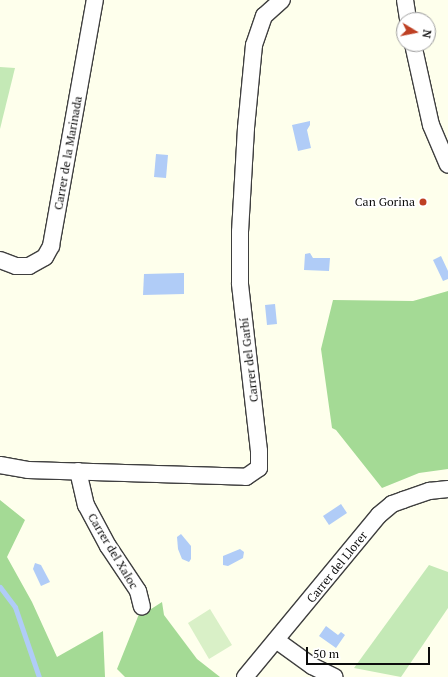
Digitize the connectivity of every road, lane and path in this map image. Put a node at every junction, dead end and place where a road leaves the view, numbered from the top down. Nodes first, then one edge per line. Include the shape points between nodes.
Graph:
1 (95, 0) edge
2 (282, 0) edge
3 (405, 0) edge
4 (407, 12) edge
5 (415, 52) edge
6 (448, 165) edge
7 (0, 260) edge
8 (0, 465) edge
9 (78, 471) junction
10 (448, 489) edge
11 (142, 607) dead end
12 (276, 640) junction
13 (245, 677) edge
14 (335, 677) edge

1 - 7 street, Carrer de la Marinada via 51,246 45,256 29,266 16,266
2 - 9 street, Carrer del Garbí via 264,16 254,45 240,232 240,283 260,450 259,468 246,477
3 - 4 street
5 - 6 street via 431,125
8 - 9 street, Carrer del Garbí via 28,470
9 - 11 street, Carrer del Xaloc via 86,505 108,546 138,591
10 - 12 street, Carrer del Llorer via 392,504 379,515
12 - 13 street, Carrer del Llorer
12 - 14 street via 312,666

